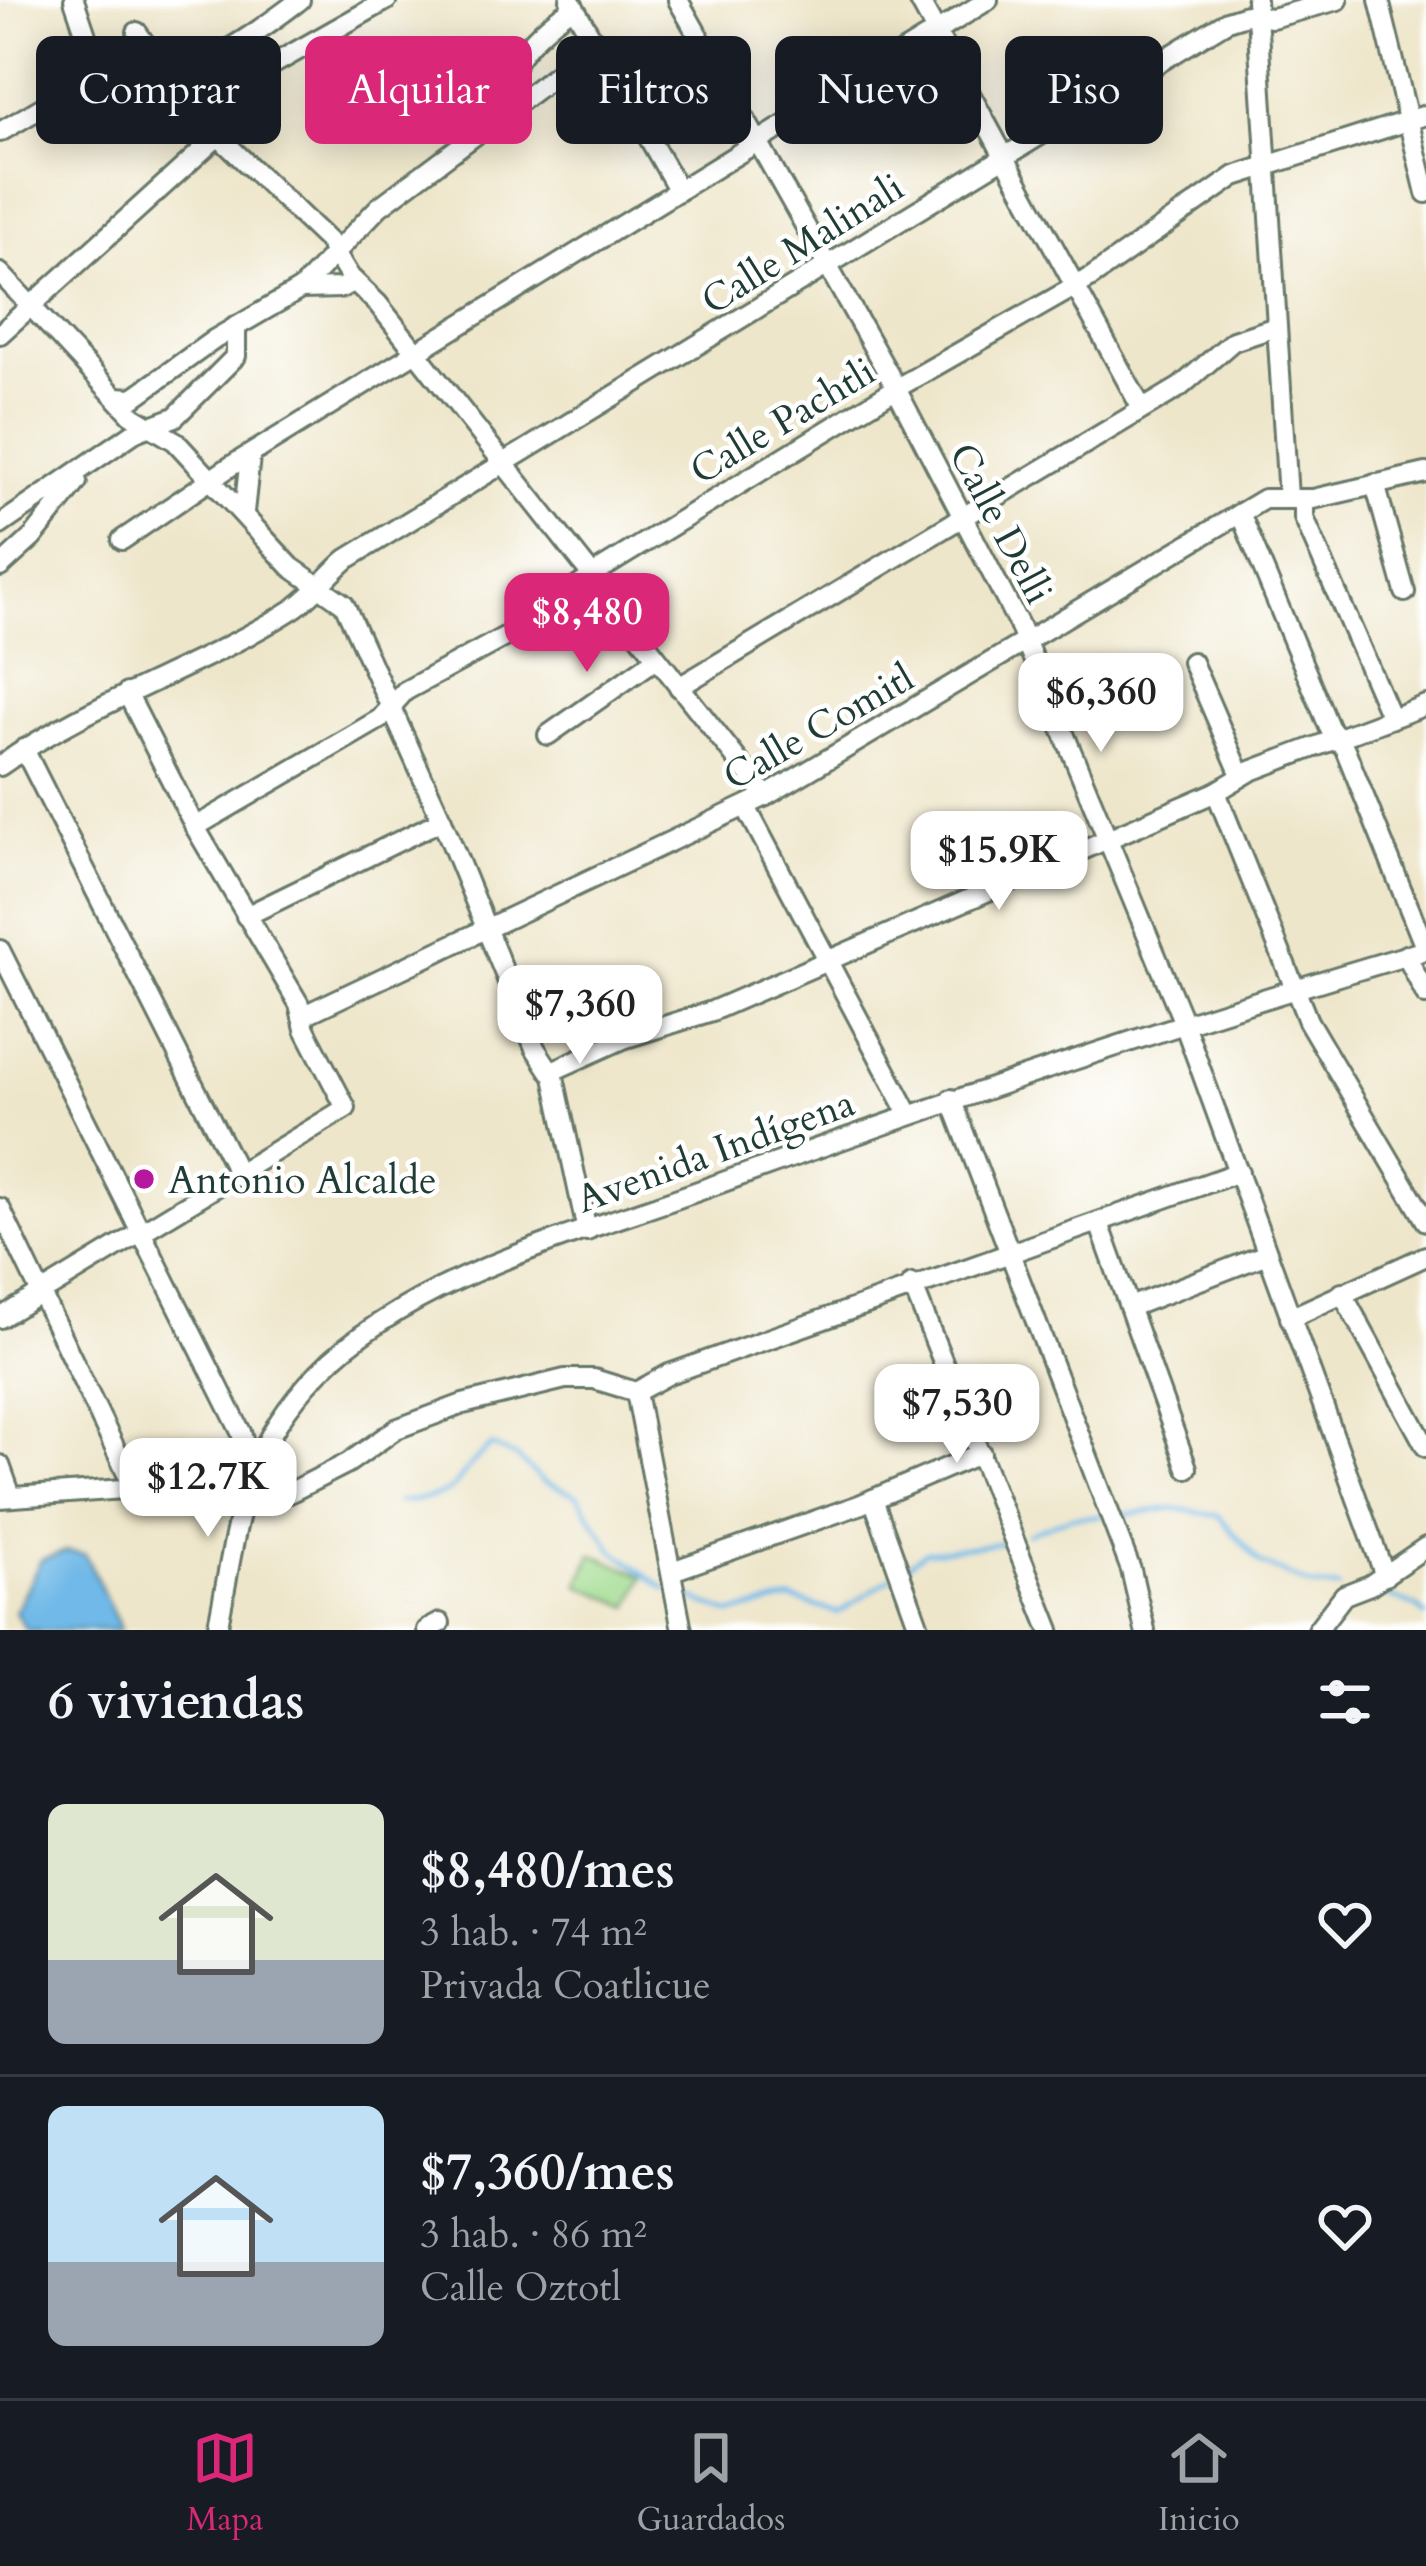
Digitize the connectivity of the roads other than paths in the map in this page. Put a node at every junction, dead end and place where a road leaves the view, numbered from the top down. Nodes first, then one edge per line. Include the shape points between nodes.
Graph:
1 (74, 0) edge
2 (299, 0) edge
3 (387, 0) edge
4 (679, 0) edge
5 (919, 0) edge
6 (988, 0) edge
7 (1338, 0) edge
8 (1379, 0) edge
9 (571, 4) edge
10 (1256, 9) edge
11 (938, 31) junction
12 (137, 32) dead end
13 (86, 36) edge
14 (589, 36) edge
15 (532, 47) edge
16 (281, 59) edge
17 (36, 111) edge
18 (1417, 117) edge
19 (0, 132) edge
20 (757, 143) junction
21 (209, 144) edge
22 (226, 144) edge
23 (461, 144) edge
24 (652, 144) edge
25 (1005, 157) junction
26 (1266, 162) junction
27 (680, 191) junction
28 (1426, 193) edge
29 (336, 253) junction
30 (828, 266) junction
31 (0, 272) edge
32 (354, 281) junction
33 (1074, 286) junction
34 (301, 289) junction
35 (32, 306) junction
36 (236, 326) junction
37 (1276, 327) junction
38 (0, 334) edge
39 (417, 355) junction
40 (896, 388) junction
41 (116, 397) junction
42 (1141, 406) junction
43 (150, 428) junction
44 (250, 457) junction
45 (503, 466) junction
46 (79, 471) junction
47 (1426, 473) edge
48 (213, 480) junction
49 (1375, 484) junction
50 (1296, 498) junction
51 (244, 512) junction
52 (1240, 513) junction
53 (962, 516) junction
54 (0, 525) edge
55 (122, 540) dead end
56 (0, 567) edge
57 (591, 578) junction
58 (319, 587) junction
59 (1405, 592) dead end
60 (1028, 644) junction
61 (656, 659) junction
62 (1192, 662) dead end
63 (679, 687) junction
64 (127, 693) junction
65 (391, 706) junction
66 (1426, 706) edge
67 (1391, 718) junction
68 (548, 735) dead end
69 (1337, 739) junction
70 (24, 749) junction
71 (0, 766) edge
72 (1241, 775) junction
73 (1216, 792) junction
74 (766, 796) junction
75 (746, 807) junction
76 (442, 820) junction
77 (195, 826) junction
78 (1106, 837) junction
79 (246, 916) junction
80 (486, 932) junction
81 (0, 950) edge
82 (1419, 952) edge
83 (826, 958) junction
84 (1293, 987) junction
85 (1426, 995) edge
86 (302, 1016) junction
87 (1183, 1021) junction
88 (552, 1071) junction
89 (951, 1099) junction
90 (909, 1114) junction
91 (1239, 1172) junction
92 (240, 1177) junction
93 (0, 1208) edge
94 (1426, 1221) edge
95 (1100, 1223) junction
96 (587, 1231) junction
97 (140, 1232) junction
98 (1006, 1250) junction
99 (1267, 1254) junction
100 (1426, 1256) edge
101 (911, 1285) junction
102 (1342, 1293) junction
103 (42, 1295) junction
104 (1130, 1307) junction
105 (0, 1318) edge
106 (1290, 1318) junction
107 (636, 1392) junction
108 (1426, 1447) edge
109 (980, 1453) junction
110 (0, 1465) edge
111 (250, 1468) junction
112 (1187, 1468) dead end
113 (134, 1488) junction
114 (244, 1488) junction
115 (5, 1497) edge
116 (873, 1499) junction
117 (1426, 1547) edge
118 (672, 1570) junction
119 (1384, 1576) junction
120 (217, 1630) edge
121 (682, 1630) edge
122 (920, 1630) edge
123 (1051, 1630) edge
124 (1144, 1630) edge
125 (1317, 1630) edge

1 - 13 street
2 - 12 street via 228,49 177,71 162,68
3 - 16 street
4 - 20 street, Calle Delli
5 - 11 street
6 - 11 street
7 - 10 street, Calle Malinali
8 - 18 street
9 - 14 street
9 - 15 street
10 - 25 street, Calle Malinali
10 - 26 street
11 - 20 street
11 - 25 street
17 - 19 street
18 - 26 street, Calle Pachtli
18 - 28 street
20 - 27 street
20 - 30 street, Calle Delli
21 - 35 street
22 - 29 street
23 - 29 street via 379,207
24 - 27 street
25 - 30 street, Calle Malinali
25 - 33 street
26 - 33 street, Calle Pachtli
26 - 37 street
27 - 39 street
29 - 32 street
29 - 34 street
30 - 40 street, Calle Delli
30 - 45 street, Calle Malinali
31 - 35 street
32 - 34 street
32 - 39 street
33 - 40 street, Calle Pachtli
33 - 42 street
34 - 36 street
35 - 38 street
35 - 41 street
36 - 41 street via 141,393
36 - 43 street via 236,356 213,384
37 - 42 street via 1233,341 1195,377
37 - 50 street
39 - 44 street
39 - 45 street
40 - 53 street, Calle Delli
40 - 57 street, Calle Pachtli
41 - 43 street
42 - 53 street
43 - 46 street
43 - 48 street
44 - 48 street
44 - 51 street
45 - 57 street
45 - 58 street, Calle Malinali via 347,559
46 - 54 street
46 - 56 street via 33,537
47 - 49 street, Calle Comitl
48 - 51 street
48 - 55 street
49 - 50 street, Calle Comitl
49 - 59 street
50 - 52 street, Calle Comitl via 1270,497
50 - 67 street
51 - 58 street
52 - 60 street, Calle Comitl
52 - 69 street
53 - 60 street, Calle Delli
53 - 63 street
57 - 61 street
57 - 65 street, Calle Pachtli
58 - 64 street, Calle Malinali via 292,609
58 - 65 street via 344,604
60 - 74 street, Calle Comitl
60 - 78 street, Calle Delli
61 - 63 street
61 - 68 street
62 - 72 street
63 - 74 street
64 - 70 street, Calle Malinali
64 - 77 street
65 - 76 street
65 - 77 street, Calle Pachtli
66 - 67 street
67 - 69 street
69 - 72 street
69 - 82 street
70 - 71 street, Calle Malinali
70 - 92 street
72 - 73 street
73 - 78 street
73 - 84 street
74 - 75 street, Calle Comitl
75 - 80 street, Calle Comitl
75 - 83 street
76 - 79 street
76 - 80 street
77 - 79 street
78 - 83 street
78 - 87 street, Calle Delli
79 - 86 street
80 - 86 street, Calle Comitl
80 - 88 street
81 - 97 street
82 - 84 street, Avenida Indígena
82 - 85 street
83 - 88 street
83 - 90 street
84 - 87 street, Avenida Indígena
84 - 94 street
86 - 92 street via 346,1108
87 - 89 street, Avenida Indígena
87 - 91 street, Calle Delli
88 - 96 street
89 - 90 street, Avenida Indígena
89 - 98 street
90 - 96 street, Avenida Indígena
91 - 95 street
91 - 99 street, Calle Delli
92 - 97 street
93 - 103 street
95 - 98 street
95 - 104 street
96 - 111 street, Avenida Indígena via 474,1276 365,1334 301,1392
97 - 103 street
97 - 111 street via 241,1432
98 - 101 street
98 - 124 street via 1131,1570
99 - 104 street
99 - 106 street, Calle Delli
100 - 102 street
101 - 107 street
101 - 109 street
102 - 106 street
102 - 108 street
103 - 105 street
103 - 113 street
104 - 112 street
106 - 119 street, Calle Delli
107 - 114 street via 566,1379 463,1404 396,1429 289,1493
107 - 118 street
109 - 116 street
109 - 123 street
110 - 115 street
111 - 114 street, Avenida Indígena
113 - 114 street
113 - 115 street
114 - 120 street, Avenida Indígena
116 - 118 street
116 - 122 street
117 - 119 street
118 - 121 street
119 - 125 street via 1344,1595

